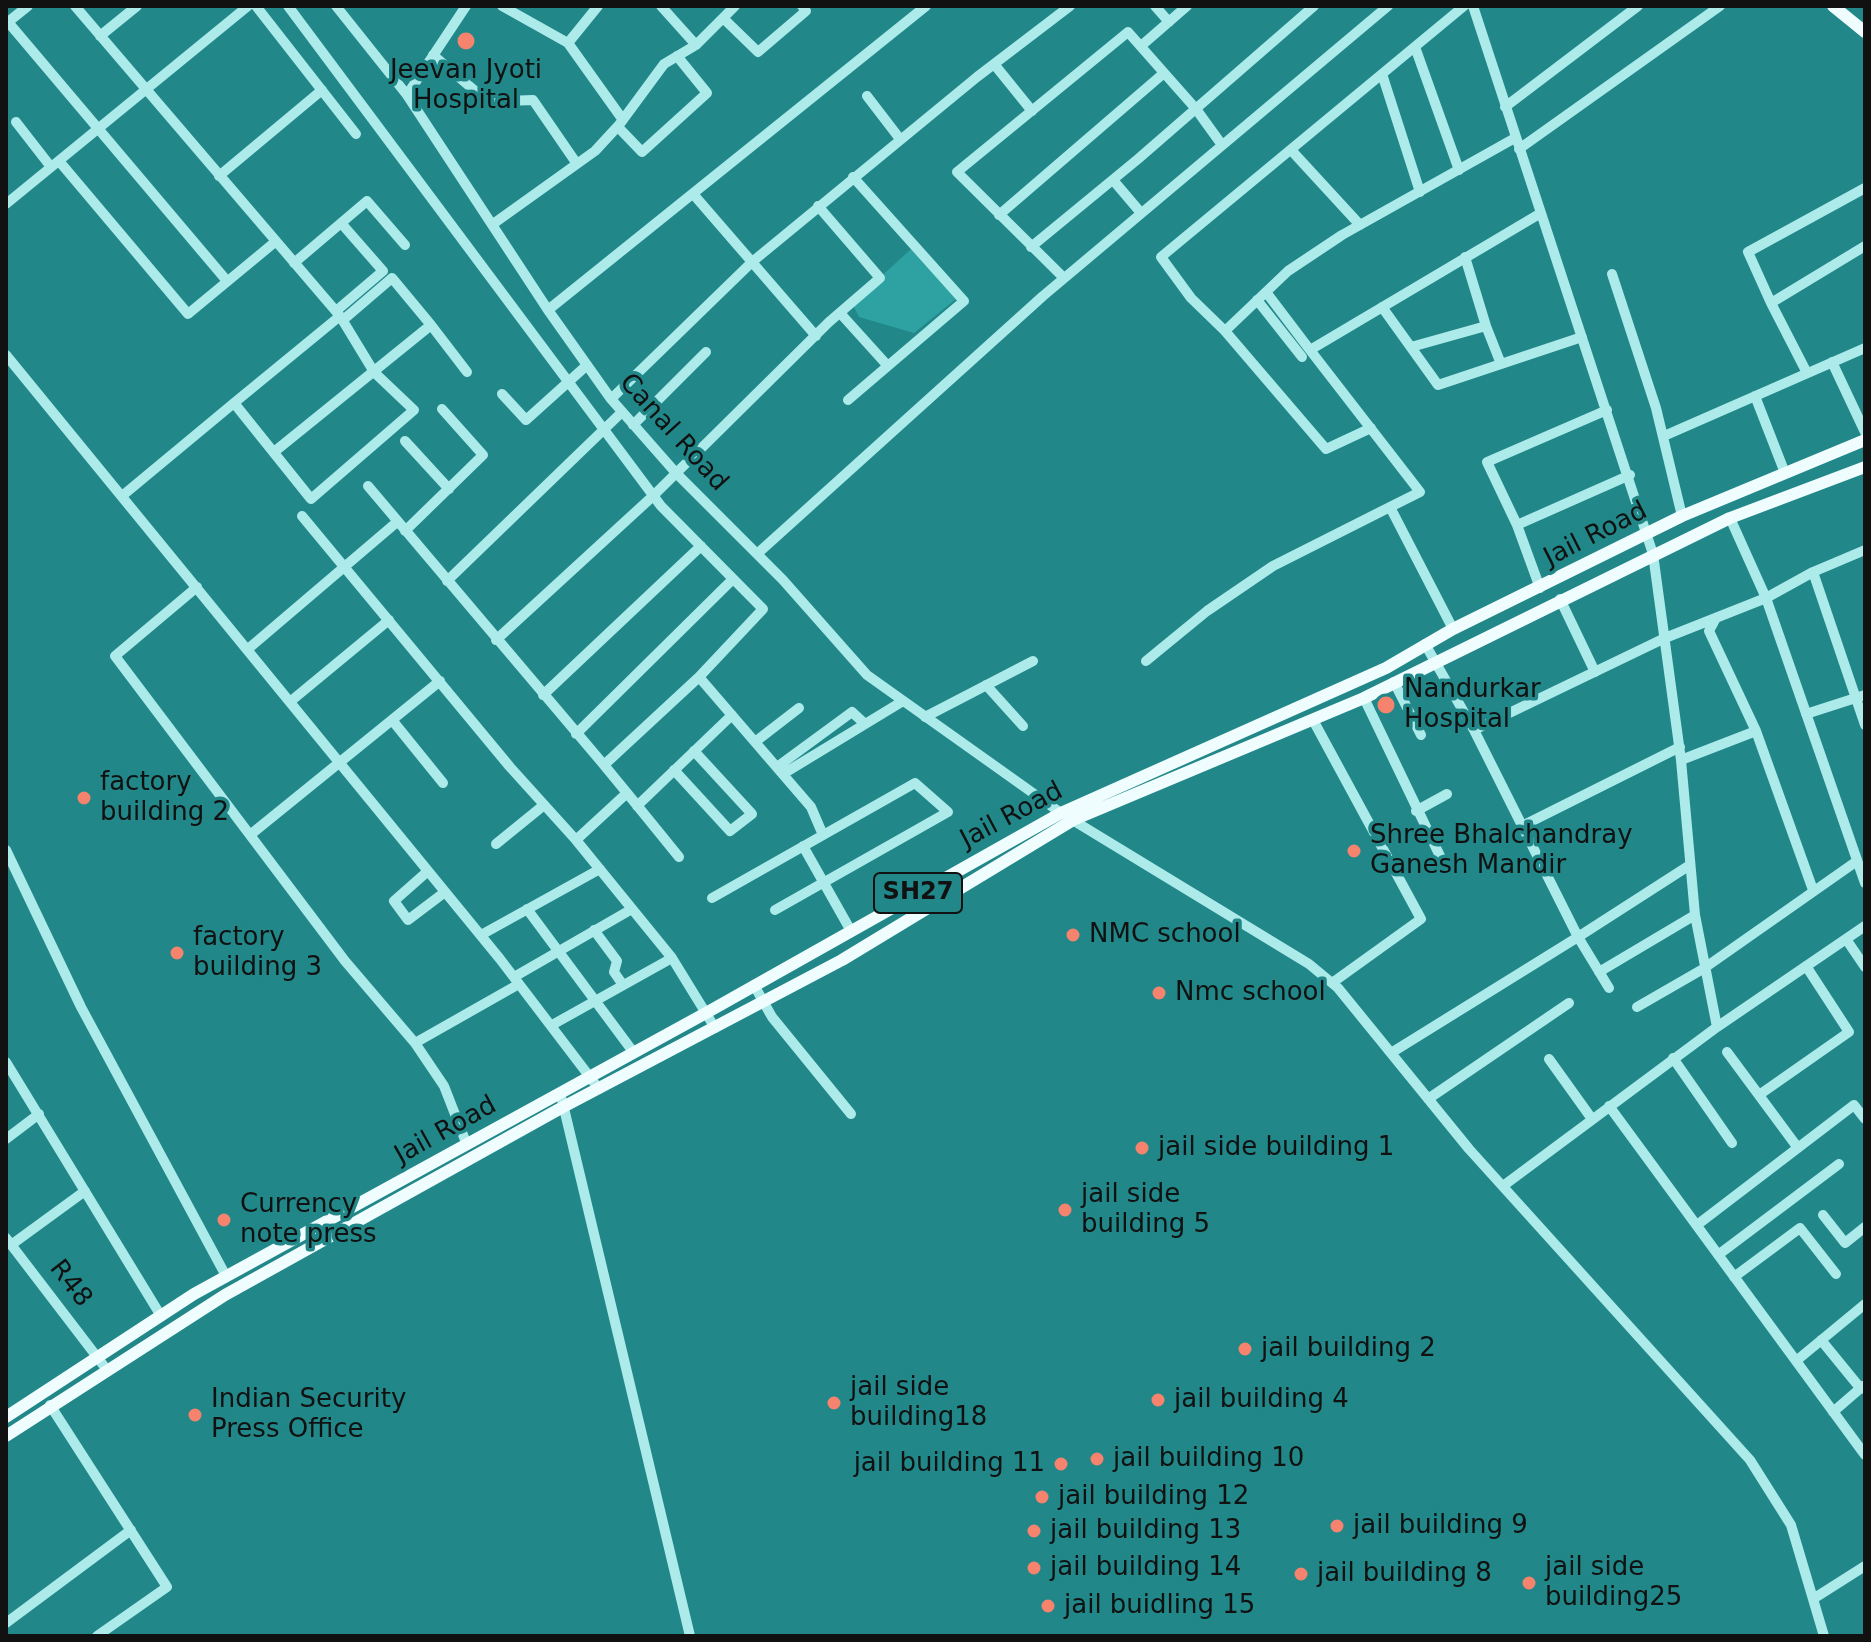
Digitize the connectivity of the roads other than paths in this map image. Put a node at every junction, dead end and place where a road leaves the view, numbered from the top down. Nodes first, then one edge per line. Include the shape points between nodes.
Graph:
1 (75, 6) edge
2 (137, 6) edge
3 (248, 6) edge
4 (256, 6) edge
5 (288, 6) edge
6 (336, 6) edge
7 (466, 6) edge
8 (502, 6) edge
9 (598, 6) edge
10 (661, 6) edge
11 (735, 6) edge
12 (802, 6) edge
13 (926, 6) edge
14 (1070, 6) edge
15 (1155, 6) edge
16 (1187, 6) edge
17 (1314, 6) edge
18 (1388, 6) edge
19 (1464, 6) edge
20 (1473, 6) edge
21 (1638, 6) edge
22 (1720, 6) edge
23 (1833, 6) edge
24 (26, 7) edge
25 (723, 18) junction
26 (1169, 22) junction
27 (1865, 32) edge
28 (100, 36) junction
29 (568, 43) junction
30 (696, 45) junction
31 (1141, 46) junction
32 (1415, 47) junction
33 (433, 55) junction
34 (677, 56) junction
35 (994, 64) junction
36 (1164, 73) junction
37 (1382, 74) junction
38 (322, 90) junction
39 (144, 91) junction
40 (407, 95) junction
41 (867, 96) dead end
42 (1505, 107) junction
43 (1196, 109) junction
44 (1032, 111) junction
45 (16, 122) dead end
46 (620, 123) junction
47 (98, 129) junction
48 (356, 134) dead end
49 (900, 139) junction
50 (1517, 143) junction
51 (1222, 145) junction
52 (1291, 150) junction
53 (55, 164) junction
54 (577, 164) junction
55 (1459, 170) junction
56 (219, 176) junction
57 (853, 177) junction
58 (1113, 180) junction
59 (1865, 188) edge
60 (1420, 192) junction
61 (694, 195) junction
62 (6, 204) edge
63 (818, 206) junction
64 (1141, 213) junction
65 (1541, 213) junction
66 (999, 215) junction
67 (341, 223) junction
68 (493, 224) junction
69 (1360, 225) junction
70 (275, 242) junction
71 (405, 245) dead end
72 (1865, 246) edge
73 (1031, 247) junction
74 (1465, 257) junction
75 (752, 262) junction
76 (294, 263) junction
77 (1612, 274) dead end
78 (1064, 278) junction
79 (227, 281) junction
80 (1266, 292) junction
81 (1257, 300) junction
82 (1771, 303) junction
83 (1382, 307) junction
84 (548, 310) junction
85 (840, 313) junction
86 (339, 315) junction
87 (431, 325) junction
88 (1486, 326) junction
89 (1225, 331) junction
90 (816, 336) junction
91 (1582, 337) junction
92 (1411, 347) junction
93 (1865, 348) edge
94 (706, 352) dead end
95 (1306, 354) junction
96 (6, 355) edge
97 (1832, 362) junction
98 (1501, 364) junction
99 (887, 365) junction
100 (586, 366) junction
101 (374, 372) junction
102 (467, 372) dead end
103 (1807, 373) junction
104 (568, 382) junction
105 (502, 394) dead end
106 (1755, 396) junction
107 (611, 399) junction
108 (848, 400) dead end
109 (234, 403) junction
110 (442, 409) dead end
111 (1607, 410) junction
112 (622, 412) junction
113 (633, 425) junction
114 (1371, 428) junction
115 (603, 430) junction
116 (1865, 432) edge
117 (1664, 436) junction
118 (1865, 440) edge
119 (405, 441) dead end
120 (274, 452) junction
121 (1865, 467) edge
122 (676, 473) junction
123 (1785, 473) junction
124 (1630, 475) junction
125 (368, 486) dead end
126 (449, 489) junction
127 (122, 496) junction
128 (653, 496) junction
129 (1390, 507) junction
130 (302, 516) dead end
131 (1682, 516) junction
132 (1730, 518) junction
133 (1517, 525) junction
134 (401, 526) junction
135 (1645, 534) junction
136 (701, 546) junction
137 (1865, 550) edge
138 (757, 554) junction
139 (1653, 554) junction
140 (344, 567) junction
141 (1813, 572) junction
142 (733, 579) junction
143 (447, 581) junction
144 (197, 587) junction
145 (1540, 588) junction
146 (1766, 598) junction
147 (1560, 599) junction
148 (1716, 618) junction
149 (389, 620) junction
150 (1453, 629) junction
151 (1665, 638) junction
152 (496, 640) junction
153 (1425, 644) junction
154 (248, 649) junction
155 (1033, 661) dead end
156 (1146, 661) dead end
157 (1434, 661) junction
158 (1595, 672) junction
159 (699, 677) junction
160 (440, 681) junction
161 (1394, 682) junction
162 (986, 685) junction
163 (543, 695) junction
164 (1860, 696) edge
165 (1364, 698) junction
166 (291, 701) junction
167 (903, 701) junction
168 (799, 708) dead end
169 (1806, 714) junction
170 (732, 715) junction
171 (925, 717) junction
172 (392, 720) junction
173 (1313, 720) junction
174 (865, 724) junction
175 (1865, 725) edge
176 (1023, 726) dead end
177 (1474, 730) junction
178 (1756, 731) junction
179 (576, 734) junction
180 (1421, 735) dead end
181 (755, 742) junction
182 (1680, 747) junction
183 (694, 751) junction
184 (1681, 760) junction
185 (340, 762) junction
186 (604, 765) junction
187 (674, 770) junction
188 (780, 771) junction
189 (443, 783) dead end
190 (627, 793) junction
191 (1447, 794) dead end
192 (544, 805) junction
193 (637, 806) junction
194 (1416, 811) junction
195 (1061, 813) junction
196 (1073, 820) junction
197 (1522, 826) junction
198 (250, 835) junction
199 (823, 835) junction
200 (576, 840) junction
201 (496, 844) dead end
202 (803, 846) junction
203 (6, 850) edge
204 (1440, 856) dead end
205 (679, 857) dead end
206 (1857, 861) junction
207 (1690, 865) junction
208 (600, 869) junction
209 (428, 871) junction
210 (823, 882) junction
211 (1865, 883) edge
212 (1813, 890) junction
213 (445, 892) junction
214 (712, 898) dead end
215 (527, 909) junction
216 (632, 909) junction
217 (775, 910) dead end
218 (1695, 915) junction
219 (1865, 926) edge
220 (594, 930) junction
221 (851, 931) junction
222 (481, 935) junction
223 (1578, 937) junction
224 (1846, 939) junction
225 (558, 951) junction
226 (672, 958) junction
227 (1806, 966) junction
228 (1865, 967) edge
229 (1703, 969) junction
230 (1599, 972) junction
231 (517, 980) junction
232 (1332, 983) junction
233 (623, 985) junction
234 (754, 985) junction
235 (1609, 988) dead end
236 (595, 1001) junction
237 (764, 1003) junction
238 (1569, 1003) dead end
239 (1637, 1007) dead end
240 (706, 1013) junction
241 (552, 1025) junction
242 (1717, 1027) junction
243 (715, 1028) junction
244 (415, 1043) junction
245 (1727, 1052) dead end
246 (634, 1053) junction
247 (1391, 1053) junction
248 (1673, 1058) junction
249 (1549, 1059) dead end
250 (6, 1062) edge
251 (593, 1076) junction
252 (599, 1089) junction
253 (1759, 1095) junction
254 (1428, 1099) junction
255 (562, 1101) junction
256 (1609, 1106) junction
257 (39, 1114) junction
258 (851, 1114) dead end
259 (1592, 1119) junction
260 (1865, 1119) edge
261 (6, 1139) edge
262 (1732, 1143) dead end
263 (467, 1145) junction
264 (1798, 1148) junction
265 (1839, 1164) dead end
266 (1503, 1186) junction
267 (386, 1189) junction
268 (85, 1191) junction
269 (392, 1205) junction
270 (1823, 1215) dead end
271 (1697, 1225) junction
272 (1865, 1227) edge
273 (9, 1242) edge
274 (1718, 1255) junction
275 (1836, 1274) dead end
276 (226, 1276) junction
277 (1734, 1277) junction
278 (1865, 1304) edge
279 (161, 1316) junction
280 (1821, 1340) junction
281 (100, 1357) junction
282 (1796, 1361) junction
283 (107, 1370) junction
284 (1863, 1387) edge
285 (50, 1405) junction
286 (1833, 1412) junction
287 (6, 1417) edge
288 (6, 1436) edge
289 (1865, 1455) edge
290 (131, 1530) junction
291 (1865, 1566) edge
292 (1813, 1599) junction
293 (6, 1623) edge
294 (97, 1636) edge
295 (690, 1636) edge
296 (1824, 1636) edge

1 - 28 street
2 - 28 street
3 - 39 street
4 - 38 street
5 - 104 street
6 - 40 street, Canal Road
7 - 33 street
8 - 29 street
9 - 29 street
10 - 30 street
11 - 25 street
12 - 25 street via 806,11 758,52
13 - 61 street
14 - 35 street
15 - 26 street
16 - 26 street
17 - 43 street
18 - 51 street
19 - 32 street
20 - 42 street
21 - 42 street
22 - 50 street
23 - 27 main road
24 - 47 street via 8,22
25 - 30 street
26 - 31 street
28 - 39 street
29 - 46 street
30 - 34 street
31 - 36 street
31 - 44 street via 1128,32
32 - 37 street
32 - 55 street
33 - 40 street
33 - 54 street via 481,96 533,100
34 - 46 street via 652,77
34 - 46 street via 707,93 642,152
35 - 44 street
35 - 49 street
36 - 43 street
36 - 66 street
37 - 52 street
37 - 60 street
38 - 48 street
38 - 56 street
39 - 47 street
39 - 56 street
40 - 68 street, Canal Road
41 - 49 street
42 - 50 street
43 - 51 street
43 - 58 street
44 - 66 street via 957,172
45 - 53 street
46 - 54 street
47 - 53 street
47 - 79 street
49 - 57 street
50 - 55 street
50 - 65 street
51 - 64 street
52 - 69 street
52 - 89 street via 1161,257 1191,298
53 - 62 street
53 - 79 street via 188,314
54 - 68 street
55 - 60 street
56 - 70 street
57 - 63 street
57 - 99 street via 964,301
58 - 64 street
58 - 73 street
59 - 82 street via 1748,252
60 - 69 street
61 - 75 street
61 - 84 street
63 - 75 street
63 - 85 street via 880,278
64 - 78 street
65 - 74 street
65 - 91 street
66 - 73 street
67 - 71 street via 367,201
67 - 76 street
67 - 86 street via 383,271
68 - 84 street, Canal Road
69 - 80 street via 1288,271
70 - 76 street
70 - 79 street
72 - 82 street
73 - 78 street
74 - 83 street
74 - 88 street
75 - 90 street
75 - 107 street
76 - 86 street
77 - 117 street
78 - 138 street
80 - 81 street
80 - 95 street
81 - 89 street
81 - 95 street
82 - 103 street
83 - 92 street
83 - 95 street
84 - 100 street, Canal Road
85 - 90 street
85 - 99 street
86 - 87 street via 392,278
86 - 101 street
86 - 109 street
87 - 101 street
87 - 102 street
88 - 92 street
88 - 98 street
89 - 114 street via 1326,449
90 - 122 street
91 - 98 street
91 - 111 street
92 - 98 street via 1438,385
93 - 97 street
94 - 113 street
95 - 114 street
96 - 127 street
97 - 103 street
97 - 116 street
99 - 108 street
100 - 104 street
100 - 107 street, Canal Road
101 - 120 street
101 - 120 street via 414,410 311,499
103 - 106 street
104 - 105 street via 526,420
104 - 115 street
106 - 117 street
106 - 123 street
107 - 112 street, Canal Road
109 - 120 street
109 - 127 street
110 - 126 street via 483,455
111 - 124 street
111 - 133 street via 1487,462
112 - 113 street, Canal Road
112 - 115 street
113 - 122 street, Canal Road
114 - 129 street via 1420,492
115 - 128 street
115 - 143 street
117 - 131 street
118 - 123 main road, Jail Road / SH27
119 - 126 street
121 - 132 main road
122 - 128 street
122 - 138 street, Canal Road
123 - 131 main road, Jail Road / SH27
124 - 133 street
124 - 135 street
125 - 134 street
126 - 134 street
127 - 144 street
128 - 136 street
128 - 152 street
129 - 150 street
129 - 156 street via 1273,566
130 - 140 street
131 - 135 main road, Jail Road / SH27
132 - 139 main road
132 - 146 street
133 - 145 street
134 - 140 street
134 - 143 street
135 - 139 street
135 - 145 main road, Jail Road / SH27
136 - 142 street
136 - 163 street
137 - 141 street
138 - 167 street, Canal Road via 867,675
139 - 147 main road
139 - 151 street
140 - 149 street
140 - 154 street
141 - 146 street
141 - 164 street
142 - 159 street via 763,609
142 - 179 street
143 - 152 street
144 - 154 street
144 - 198 street via 115,656
145 - 150 main road, Jail Road / SH27
146 - 148 street
146 - 169 street
147 - 157 main road
147 - 158 street
148 - 151 street
148 - 178 street via 1709,631
149 - 160 street
149 - 166 street
150 - 153 main road, Jail Road / SH27
151 - 158 street
151 - 182 street
152 - 163 street
153 - 157 street
153 - 195 main road, Jail Road / SH27 via 1307,705
154 - 166 street
155 - 162 street
157 - 161 main road
157 - 177 street
158 - 177 street
159 - 170 street
159 - 186 street
160 - 172 street
160 - 192 street
161 - 165 main road
161 - 180 street
162 - 171 street
162 - 176 street
163 - 179 street
164 - 169 street
164 - 175 street
165 - 173 main road
165 - 194 street
166 - 185 street
167 - 171 street, Canal Road
167 - 174 street
168 - 181 street
169 - 206 street
170 - 181 street
170 - 183 street
171 - 195 street, Canal Road
172 - 185 street
172 - 189 street
173 - 196 main road
173 - 232 street via 1421,919
174 - 188 street
174 - 188 street via 852,712
177 - 197 street
178 - 184 street
178 - 212 street
179 - 186 street
181 - 188 street
182 - 184 street
182 - 197 street
183 - 187 street
183 - 187 street via 752,814 730,831
184 - 207 street
185 - 198 street
185 - 209 street
186 - 190 street
187 - 193 street
188 - 199 street via 811,807
190 - 193 street
190 - 200 street
191 - 194 street
192 - 200 street
192 - 201 street
193 - 205 street
194 - 204 street
195 - 196 street, Canal Road
195 - 221 main road, Jail Road / SH27
196 - 232 street, Canal Road
196 - 237 main road
197 - 223 street
198 - 244 street
199 - 202 street
199 - 210 street via 915,783 948,812
200 - 208 street
202 - 210 street
202 - 214 street
203 - 276 street via 81,1007
206 - 211 street
206 - 212 street
207 - 218 street
207 - 223 street
208 - 215 street
208 - 216 street
209 - 213 street
209 - 213 street via 394,901 408,920
210 - 217 street
210 - 221 street
212 - 229 street
213 - 222 street
215 - 222 street
215 - 225 street
216 - 220 street
216 - 226 street
218 - 229 street
218 - 230 street
219 - 224 street
220 - 225 street
220 - 233 street via 617,961 614,972
221 - 234 main road, Jail Road / SH27
222 - 231 street
223 - 230 street
223 - 247 street
224 - 227 street
224 - 228 street
225 - 231 street
225 - 236 street
226 - 233 street
226 - 240 street
227 - 242 street
227 - 253 street via 1849,1032
229 - 239 street
229 - 242 street
230 - 235 street
231 - 241 street
231 - 244 street
232 - 247 street, Canal Road
233 - 236 street
234 - 237 street
234 - 240 main road, Jail Road / SH27
236 - 241 street
236 - 246 street
237 - 243 main road
237 - 258 street
238 - 254 street
240 - 243 street
240 - 246 main road, Jail Road / SH27
241 - 251 street
242 - 248 street
243 - 252 main road
244 - 263 street via 444,1086
245 - 253 street
246 - 251 main road, Jail Road / SH27
247 - 254 street, Canal Road
248 - 256 street
248 - 262 street
249 - 259 street
250 - 257 street
251 - 252 street
251 - 255 main road, Jail Road / SH27
252 - 255 main road
253 - 264 street
254 - 266 street, Canal Road
255 - 263 main road, Jail Road / SH27
255 - 269 main road
255 - 295 street
256 - 259 street
256 - 271 street
257 - 261 street
257 - 268 street
259 - 266 street
260 - 264 street via 1854,1105
263 - 267 main road, Jail Road / SH27
264 - 271 street
265 - 274 street
266 - 292 street, Canal Road via 1750,1460 1791,1525
267 - 269 main road
267 - 276 main road, Jail Road / SH27
268 - 273 street
268 - 279 street
269 - 283 main road via 225,1295
270 - 272 street via 1845,1243
271 - 274 street
273 - 281 street, R48
274 - 277 street
275 - 277 street via 1800,1228
276 - 279 main road, Jail Road / SH27
277 - 282 street
278 - 280 street
279 - 281 main road, Jail Road / SH27
280 - 282 street
280 - 284 street
281 - 283 street, R48
281 - 287 main road, Jail Road / SH27
282 - 286 street
283 - 285 main road
284 - 286 street
285 - 288 main road
285 - 290 street
286 - 289 street
290 - 293 street
290 - 294 street via 167,1587
291 - 292 street
292 - 296 street, Canal Road

